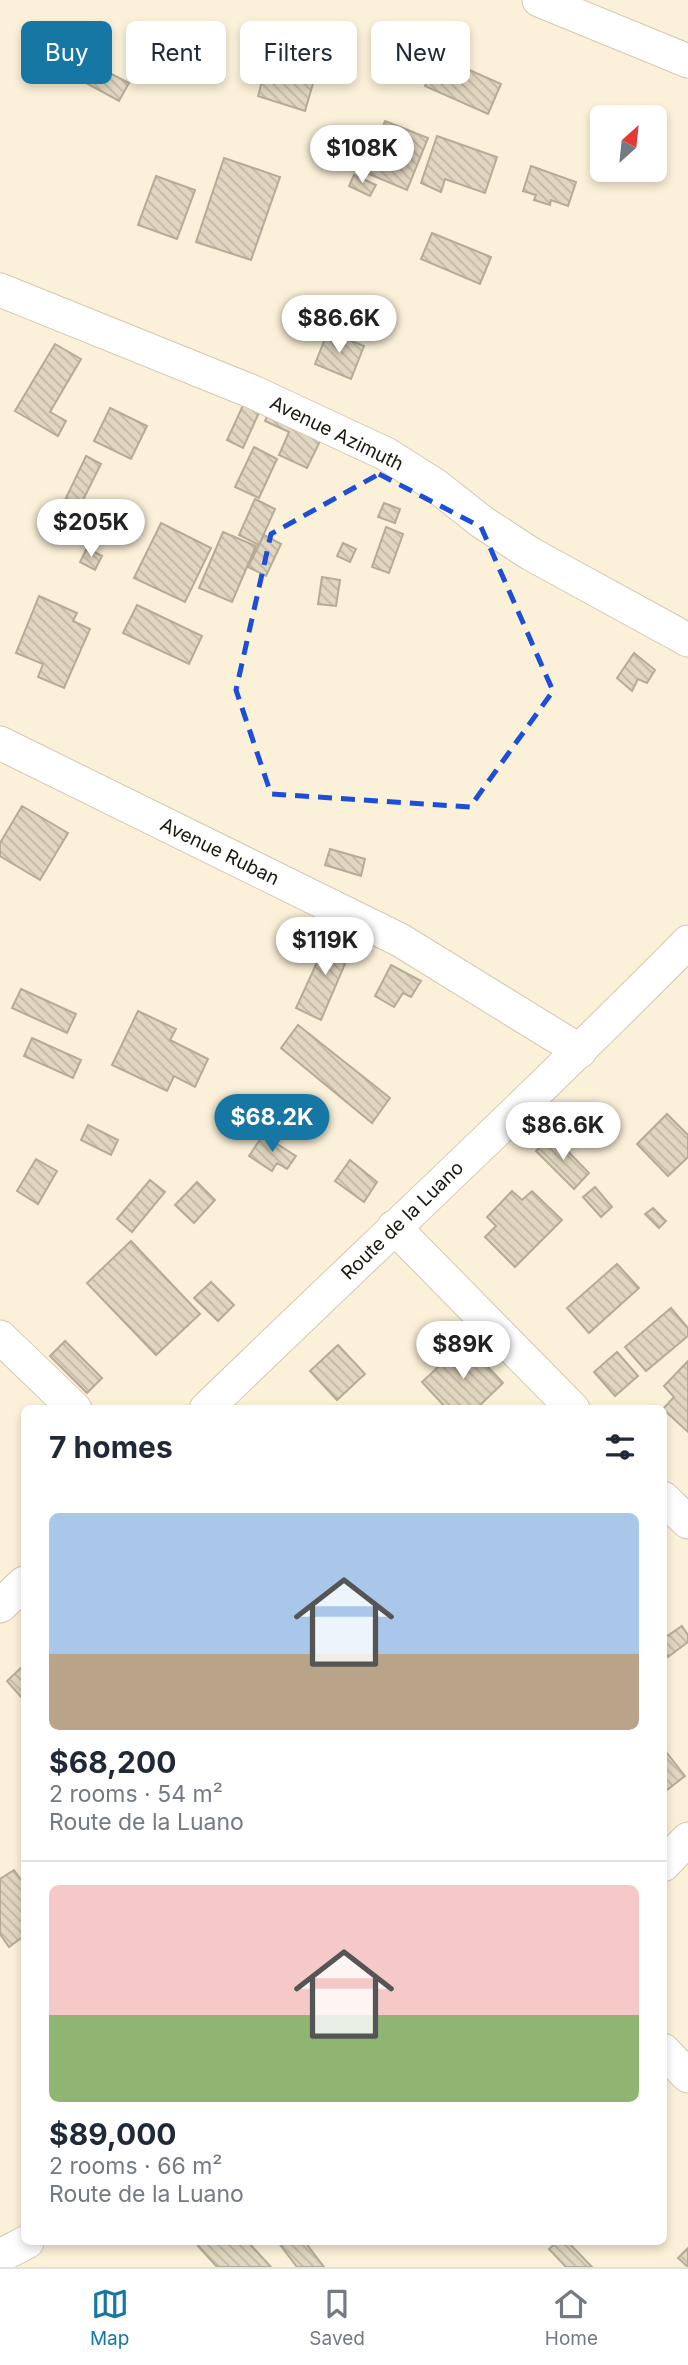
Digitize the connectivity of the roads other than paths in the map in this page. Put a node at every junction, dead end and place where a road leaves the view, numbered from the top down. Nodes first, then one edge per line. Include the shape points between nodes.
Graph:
1 (539, 0) edge
2 (688, 61) edge
3 (0, 290) edge
4 (688, 640) edge
5 (0, 743) edge
6 (688, 942) edge
7 (580, 1051) junction
8 (394, 1227) junction
9 (0, 1337) edge
10 (71, 1405) edge
11 (210, 1405) edge
12 (569, 1405) edge
13 (667, 1502) edge
14 (688, 1522) edge
15 (21, 1586) edge
16 (0, 1606) edge
17 (688, 1839) edge
18 (667, 1861) edge
19 (667, 2054) edge
20 (688, 2076) edge
21 (21, 2245) edge
22 (0, 2256) edge

1 - 2 street
3 - 4 street, Avenue Azimuth via 253,392 386,454 531,554
5 - 7 street, Avenue Ruban via 400,940
6 - 7 street, Route de la Luano
7 - 8 street, Route de la Luano
8 - 11 street, Route de la Luano
8 - 12 street
9 - 10 street
13 - 14 street
15 - 16 street
17 - 18 street
19 - 20 street
21 - 22 street

